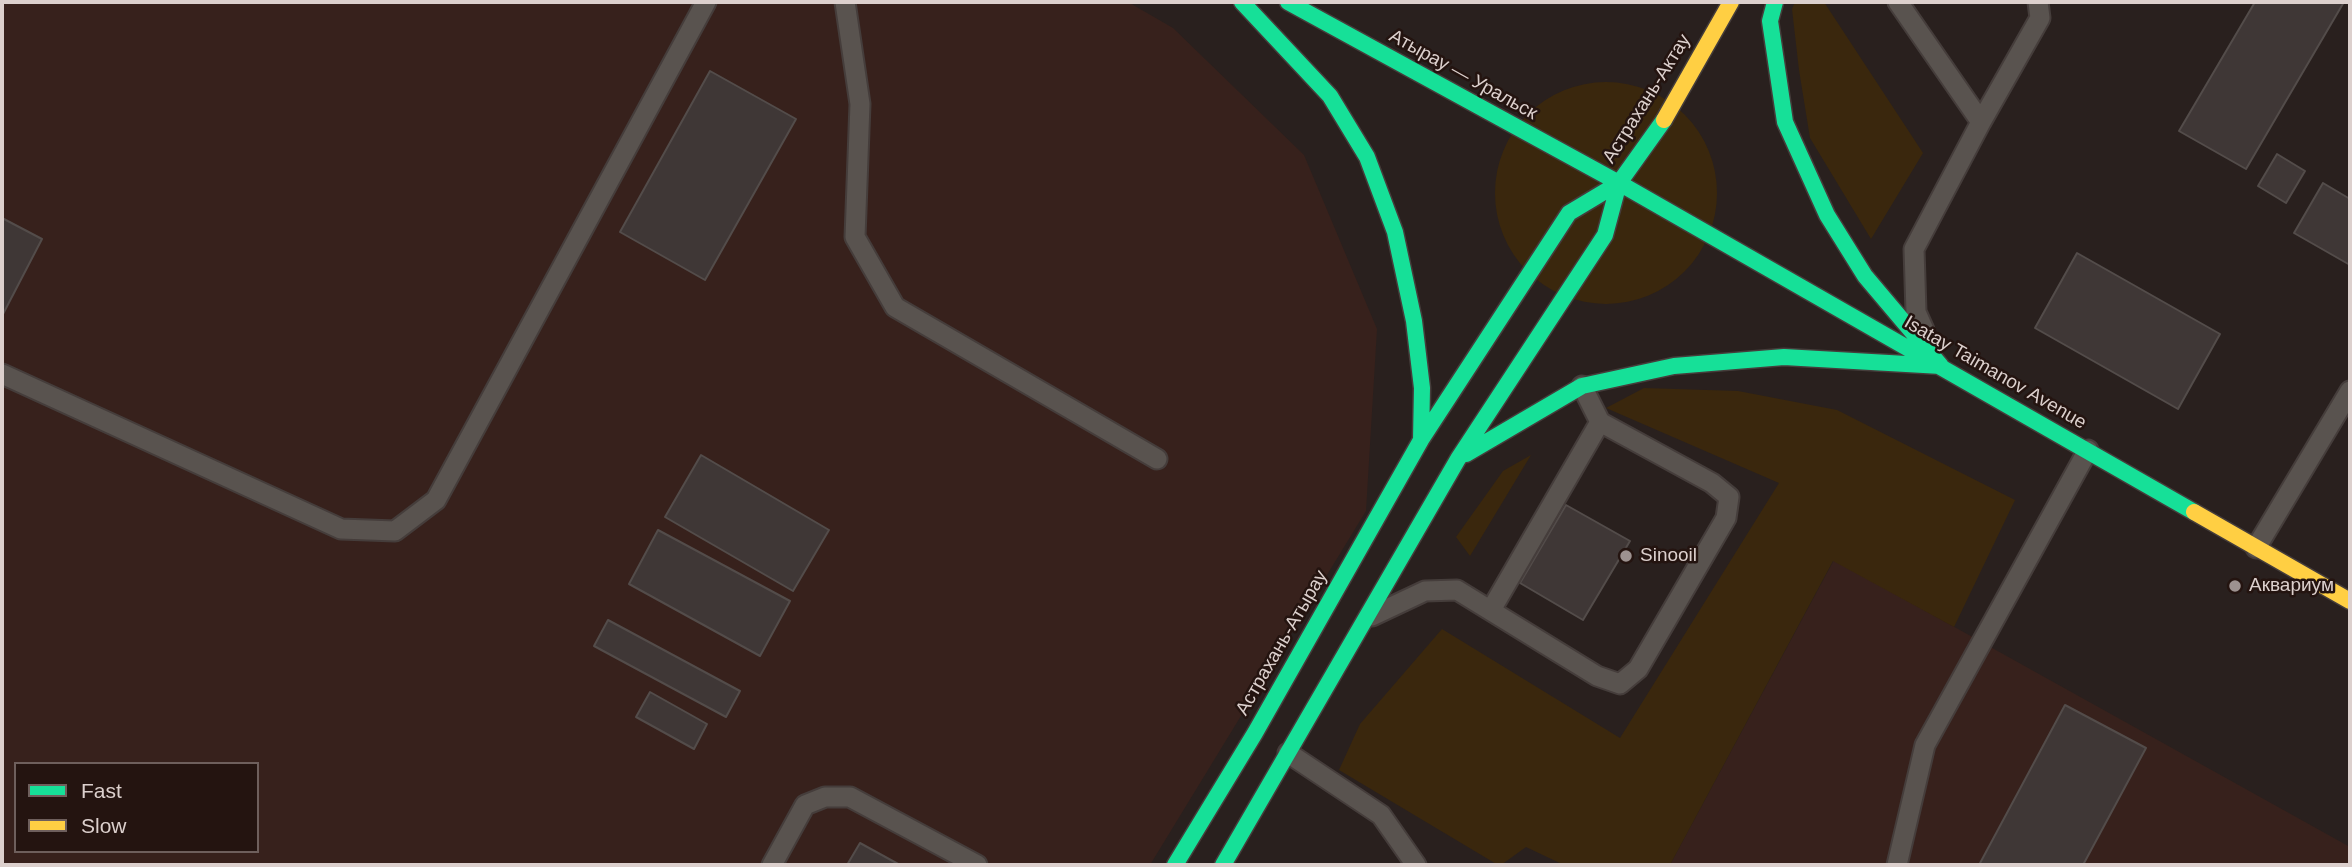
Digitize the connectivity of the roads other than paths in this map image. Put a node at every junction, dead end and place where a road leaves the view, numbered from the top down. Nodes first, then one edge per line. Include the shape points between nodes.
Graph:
1 (706, 2) edge
2 (845, 2) edge
3 (1242, 2) edge
4 (1288, 2) edge
5 (1731, 2) edge
6 (1775, 2) edge
7 (1898, 2) edge
8 (2038, 2) edge
9 (1981, 122) junction
10 (1619, 183) junction
11 (1941, 366) junction
12 (2, 374) edge
13 (1582, 386) junction
14 (2350, 391) edge
15 (1600, 422) junction
16 (1421, 440) junction
17 (2088, 450) junction
18 (1157, 459) dead end
19 (1458, 459) junction
20 (2256, 548) junction
21 (2350, 601) edge
22 (1491, 610) junction
23 (1364, 620) junction
24 (1288, 753) junction
25 (772, 865) edge
26 (977, 865) edge
27 (1175, 865) edge
28 (1223, 865) edge
29 (1416, 865) edge
30 (1897, 865) edge

1 - 12 lane via 436,500 395,531 341,530
2 - 18 lane via 860,104 855,237 895,307
3 - 16 main road via 1330,96 1367,157 1395,232 1414,321 1422,388
4 - 10 main road, Атырау — Уральск
5 - 10 main road, Астрахань-Актау via 1660,126
6 - 11 main road via 1770,21 1785,122 1827,215 1865,276
7 - 9 lane
8 - 9 lane via 2040,18
9 - 11 lane via 1913,248 1916,312
10 - 11 main road, Isatay Taimanov Avenue
10 - 16 main road, Астрахань-Атырау via 1569,213
10 - 19 main road via 1605,234
11 - 13 main road via 1784,357 1674,366
11 - 17 main road, Isatay Taimanov Avenue
13 - 15 lane
13 - 19 main road
14 - 20 lane
15 - 22 lane
15 - 22 lane via 1712,483 1729,497 1726,518 1638,669 1619,684 1597,676
16 - 27 main road, Астрахань-Атырау
17 - 20 main road, Isatay Taimanov Avenue
17 - 30 lane via 1925,745
19 - 23 main road
20 - 21 main road, Isatay Taimanov Avenue
22 - 23 lane via 1457,590 1425,591
23 - 24 main road
24 - 28 main road
24 - 29 lane via 1381,815
25 - 26 lane via 805,805 825,797 849,797

